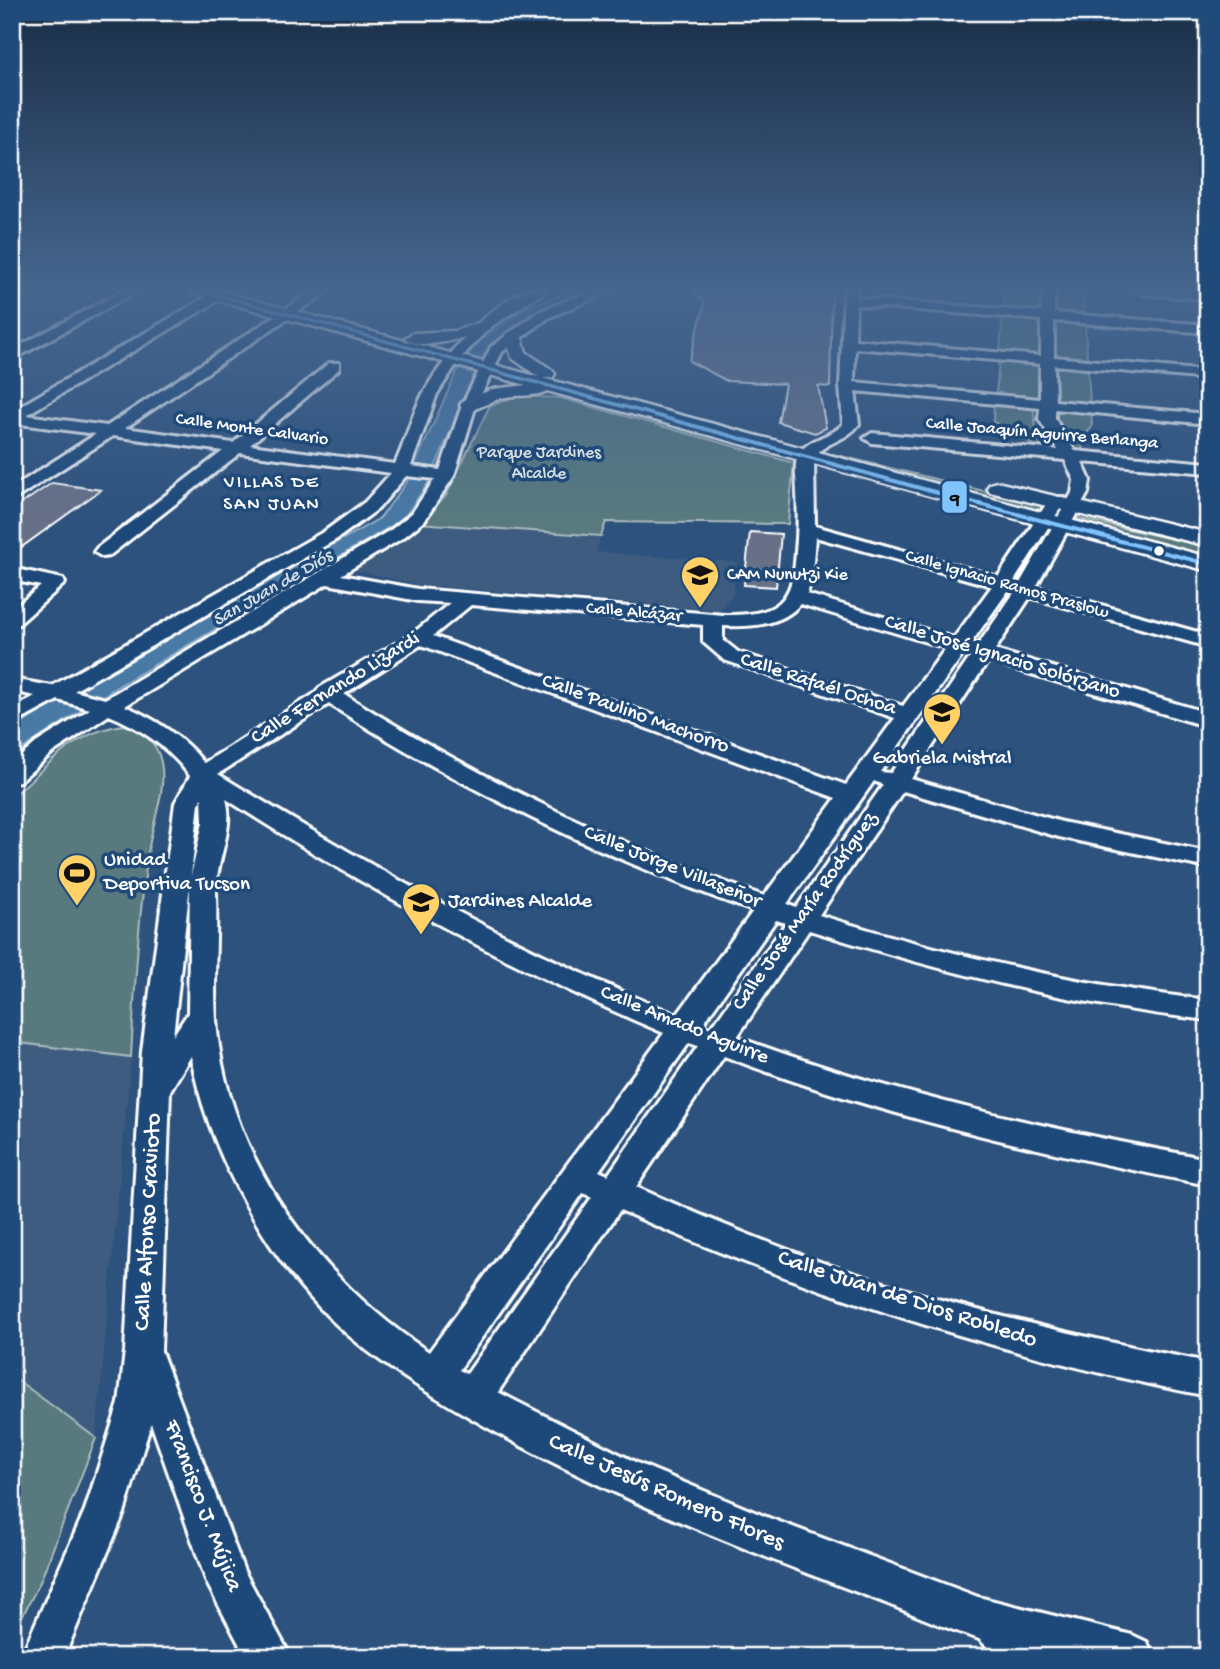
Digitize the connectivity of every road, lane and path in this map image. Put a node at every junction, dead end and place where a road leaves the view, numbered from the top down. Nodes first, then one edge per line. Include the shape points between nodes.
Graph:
1 (95, 368) edge
2 (207, 368) edge
3 (332, 368) edge
4 (434, 368) edge
5 (448, 368) edge
6 (485, 368) edge
7 (501, 368) edge
8 (513, 368) edge
9 (537, 368) edge
10 (848, 368) edge
11 (1047, 368) edge
12 (1150, 368) edge
13 (546, 374) junction
14 (1208, 374) edge
15 (440, 379) junction
16 (848, 386) junction
17 (569, 391) junction
18 (1046, 404) junction
19 (469, 405) junction
20 (12, 417) edge
21 (1208, 419) edge
22 (112, 431) junction
23 (872, 438) dead end
24 (238, 447) junction
25 (812, 450) junction
26 (1067, 455) junction
27 (1145, 462) junction
28 (1208, 468) edge
29 (405, 470) junction
30 (442, 475) junction
31 (953, 477) dead end
32 (1208, 477) edge
33 (979, 483) dead end
34 (12, 496) edge
35 (1058, 514) junction
36 (807, 529) junction
37 (1208, 540) edge
38 (103, 552) dead end
39 (1208, 564) edge
40 (12, 578) edge
41 (326, 579) junction
42 (1014, 587) junction
43 (797, 597) junction
44 (467, 599) junction
45 (12, 620) edge
46 (713, 620) junction
47 (419, 638) junction
48 (1208, 641) edge
49 (971, 648) junction
50 (12, 685) edge
51 (327, 693) junction
52 (56, 694) junction
53 (103, 706) junction
54 (908, 715) junction
55 (12, 718) edge
56 (1208, 720) edge
57 (867, 773) junction
58 (202, 774) junction
59 (12, 776) edge
60 (897, 782) junction
61 (851, 795) junction
62 (1208, 860) edge
63 (770, 907) junction
64 (800, 918) junction
65 (1208, 1010) edge
66 (203, 1012) junction
67 (683, 1028) junction
68 (716, 1041) junction
69 (156, 1089) junction
70 (1208, 1172) edge
71 (577, 1176) junction
72 (613, 1192) junction
73 (143, 1351) junction
74 (434, 1376) junction
75 (1208, 1379) edge
76 (472, 1398) junction
77 (990, 1622) junction
78 (42, 1657) edge
79 (270, 1657) edge
80 (1030, 1657) edge
81 (1132, 1657) edge

1 - 20 street
2 - 22 street
3 - 24 street
4 - 15 main road
5 - 15 street
6 - 19 street
7 - 17 main road
8 - 13 main road
9 - 13 main road
10 - 16 street
11 - 18 street, Calle José María Rodríguez
12 - 14 street
13 - 25 main road
15 - 29 street via 421,415
16 - 18 street
16 - 25 street via 850,428
17 - 19 main road via 519,390
17 - 25 main road
18 - 21 street
18 - 26 street, Calle José María Rodríguez via 1047,419
19 - 30 street
20 - 22 street, Calle Monte Calvario
22 - 24 street, Calle Monte Calvario
22 - 34 street
23 - 26 street, Calle Joaquín Aguirre Berlanga
24 - 29 street, Calle Monte Calvario
24 - 38 street
25 - 31 main road
25 - 35 main road
25 - 36 street
26 - 27 street, Calle Joaquín Aguirre Berlanga
26 - 35 street, Calle José María Rodríguez via 1082,480 1080,492
27 - 28 street, Calle Joaquín Aguirre Berlanga
27 - 32 street
29 - 30 street, Calle Monte Calvario
29 - 52 street via 372,506 331,535
30 - 41 street via 418,517
33 - 35 main road
35 - 37 main road
35 - 39 main road
35 - 42 street, Calle José María Rodríguez
36 - 42 street, Calle Ignacio Ramos Praslow
36 - 43 street
40 - 45 street via 57,583
41 - 44 street, Calle Alcázar
41 - 53 street
42 - 48 street, Calle Ignacio Ramos Praslow
42 - 49 street, Calle José María Rodríguez
43 - 46 street, Calle Alcázar via 783,609 760,618
43 - 49 street, Calle José Ignacio Solórzano
44 - 46 street, Calle Alcázar
44 - 47 street, Calle Fernando Lizardi
46 - 54 street, Calle Rafaél Ochoa via 713,642 731,656
47 - 51 street, Calle Fernando Lizardi
47 - 61 street, Calle Paulino Machorro
49 - 54 street, Calle José María Rodríguez
49 - 56 street, Calle José Ignacio Solórzano
49 - 60 street, Calle José María Rodríguez
50 - 52 street, Calle Jesús Romero Flores
51 - 58 street, Calle Fernando Lizardi
51 - 63 street, Calle Jorge Villaseñor via 429,755 550,818
52 - 53 street, Calle Jesús Romero Flores
52 - 55 street
53 - 58 street, Calle Jesús Romero Flores via 136,716 160,731
53 - 59 street
54 - 57 street, Calle José María Rodríguez
57 - 60 street
57 - 61 street, Calle José María Rodríguez
58 - 66 street, Calle Jesús Romero Flores via 216,807 203,878
58 - 67 street, Calle Amado Aguirre via 407,897
58 - 69 street, Calle Alfonso Cravioto via 187,803
60 - 62 street via 1059,829
60 - 64 street, Calle José María Rodríguez
61 - 63 street, Calle José María Rodríguez
63 - 64 street, Calle Jorge Villaseñor
63 - 67 street, Calle José María Rodríguez
64 - 65 street, Calle Jorge Villaseñor via 982,970
64 - 68 street, Calle José María Rodríguez
66 - 69 street
66 - 74 street, Calle Jesús Romero Flores via 204,1047 241,1158 295,1251 347,1311
67 - 68 street, Calle Amado Aguirre
67 - 71 street, Calle José María Rodríguez
68 - 70 street, Calle Amado Aguirre via 865,1093 971,1122
68 - 72 street, Calle José María Rodríguez
69 - 73 street, Calle Alfonso Cravioto
71 - 72 street, Calle Juan de Dios Robledo
71 - 74 street, Calle José María Rodríguez
72 - 75 street, Calle Juan de Dios Robledo via 855,1289 981,1328 1120,1363
72 - 76 street, Calle José María Rodríguez
73 - 78 street, Calle Alfonso Cravioto via 138,1403 104,1513
73 - 79 street, Francisco J. Mújica via 228,1583
74 - 76 street, Calle Jesús Romero Flores
76 - 77 street, Calle Jesús Romero Flores via 595,1466 659,1495
77 - 80 street
77 - 81 street, Calle Jesús Romero Flores

